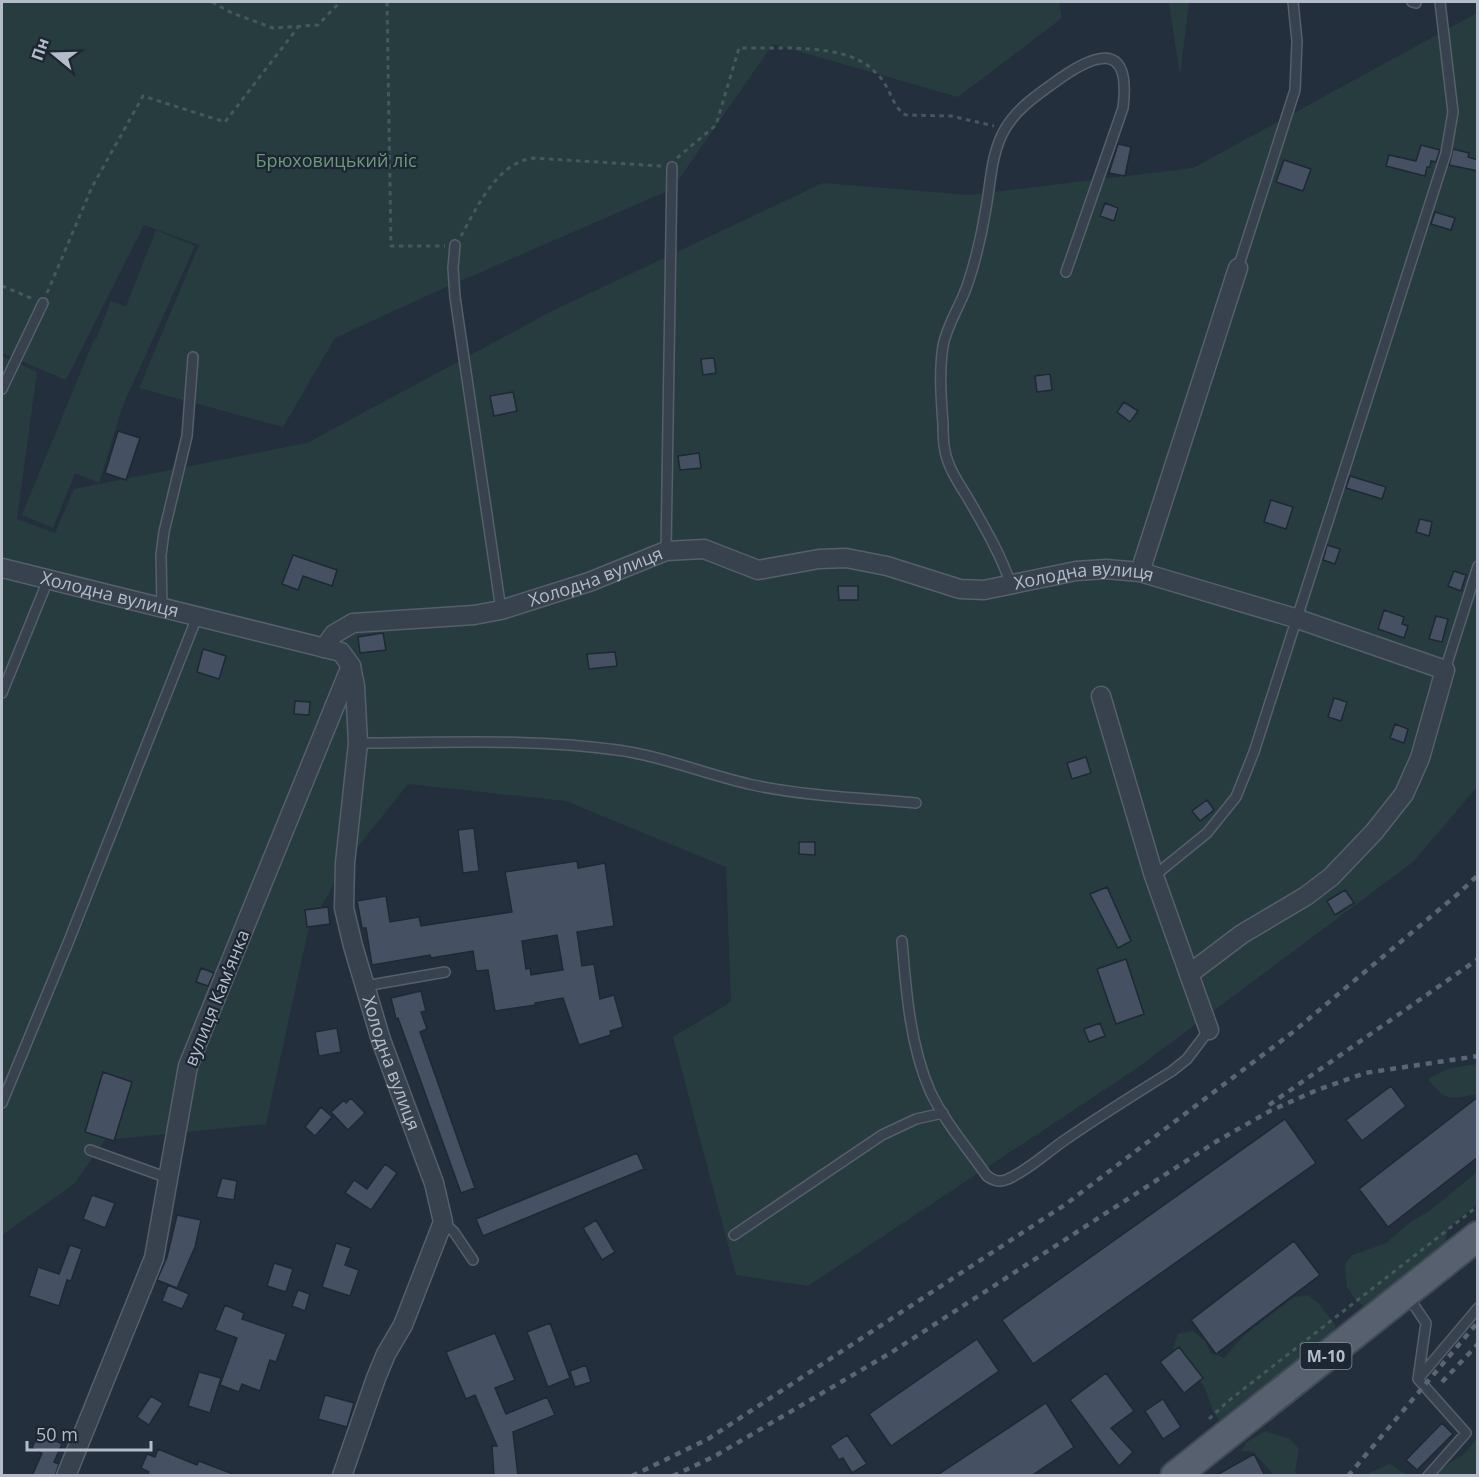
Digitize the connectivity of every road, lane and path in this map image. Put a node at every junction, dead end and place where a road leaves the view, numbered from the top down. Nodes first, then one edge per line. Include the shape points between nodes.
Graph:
1 (212, 2) edge
2 (340, 2) edge
3 (387, 2) edge
4 (1293, 2) edge
5 (1440, 2) edge
6 (299, 26) junction
7 (1004, 130) junction
8 (672, 167) junction
9 (455, 245) junction
10 (1238, 268) joint
11 (1066, 272) dead end
12 (2, 286) edge
13 (43, 303) junction
14 (193, 357) dead end
15 (2, 389) edge
16 (666, 551) junction
17 (1478, 566) edge
18 (2, 568) edge
19 (1140, 572) junction
20 (48, 580) junction
21 (1011, 585) junction
22 (162, 609) junction
23 (501, 610) junction
24 (197, 617) junction
25 (1295, 618) junction
26 (324, 648) junction
27 (351, 666) junction
28 (1445, 669) junction
29 (2, 693) edge
30 (1101, 696) dead end
31 (358, 743) junction
32 (916, 803) dead end
33 (1154, 876) junction
34 (902, 941) dead end
35 (445, 972) dead end
36 (1189, 974) junction
37 (365, 986) junction
38 (1209, 1030) joint
39 (2, 1102) edge
40 (943, 1113) junction
41 (90, 1150) dead end
42 (168, 1178) junction
43 (1478, 1206) edge
44 (443, 1222) junction
45 (734, 1235) dead end
46 (1478, 1236) edge
47 (473, 1260) dead end
48 (1405, 1293) junction
49 (1478, 1308) edge
50 (1418, 1379) junction
51 (1204, 1425) dead end
52 (66, 1476) edge
53 (342, 1476) edge
54 (1175, 1476) edge
55 (1428, 1476) edge

1 - 6 path via 232,14 273,27
2 - 6 path via 318,25
3 - 9 path via 391,246
4 - 10 lane via 1297,41 1295,90
5 - 25 lane via 1453,112 1446,153
6 - 13 path via 225,122 143,96 92,187
7 - 8 path via 951,116 906,115 900,112 883,80 854,57 818,50 739,48 716,125 683,151
7 - 11 lane via 1020,109 1092,60 1110,58 1124,75 1123,108
7 - 21 lane via 994,157 969,280 946,332 941,397 944,450 949,464 997,549
8 - 9 path via 520,160 494,183
8 - 16 lane
9 - 23 lane via 454,297
10 - 19 street
12 - 13 path
13 - 15 lane
14 - 22 lane via 187,436 161,555
16 - 21 street, Холодна вулиця via 704,549 758,570 846,558 887,566 960,589
16 - 23 street, Холодна вулиця via 589,582
17 - 28 lane
18 - 20 street, Холодна вулиця
19 - 21 street, Холодна вулиця via 1076,571
19 - 25 street, Холодна вулиця
20 - 22 street, Холодна вулиця
20 - 29 lane
22 - 24 street, Холодна вулиця
23 - 26 street, Холодна вулиця via 353,623 334,633
24 - 26 street, Холодна вулиця
24 - 39 lane
25 - 28 street, Холодна вулиця
25 - 33 lane via 1254,752 1236,797 1207,833
26 - 27 street, Холодна вулиця via 341,652
27 - 31 street, Холодна вулиця
27 - 42 street, вулиця Камʼянка via 188,1066
28 - 36 street via 1416,767 1404,794 1374,832 1331,877 1242,934
30 - 33 street
31 - 32 lane via 557,743 645,754 756,785
31 - 37 street, Холодна вулиця via 344,908
33 - 36 street
34 - 40 lane via 906,994 919,1056 930,1091
35 - 37 lane
36 - 38 street
37 - 44 street, Холодна вулиця via 434,1183
38 - 40 lane via 1187,1059 1172,1071 1008,1180 1000,1182 987,1176
40 - 45 lane via 916,1119 882,1135
41 - 42 lane
42 - 52 street, вулиця Камʼянка via 154,1258
43 - 51 path via 1227,1402
44 - 47 lane
44 - 53 street via 404,1325 376,1378
46 - 48 main road, М-10
48 - 50 lane via 1426,1323
48 - 54 main road, М-10
49 - 50 lane
50 - 55 lane via 1466,1433

